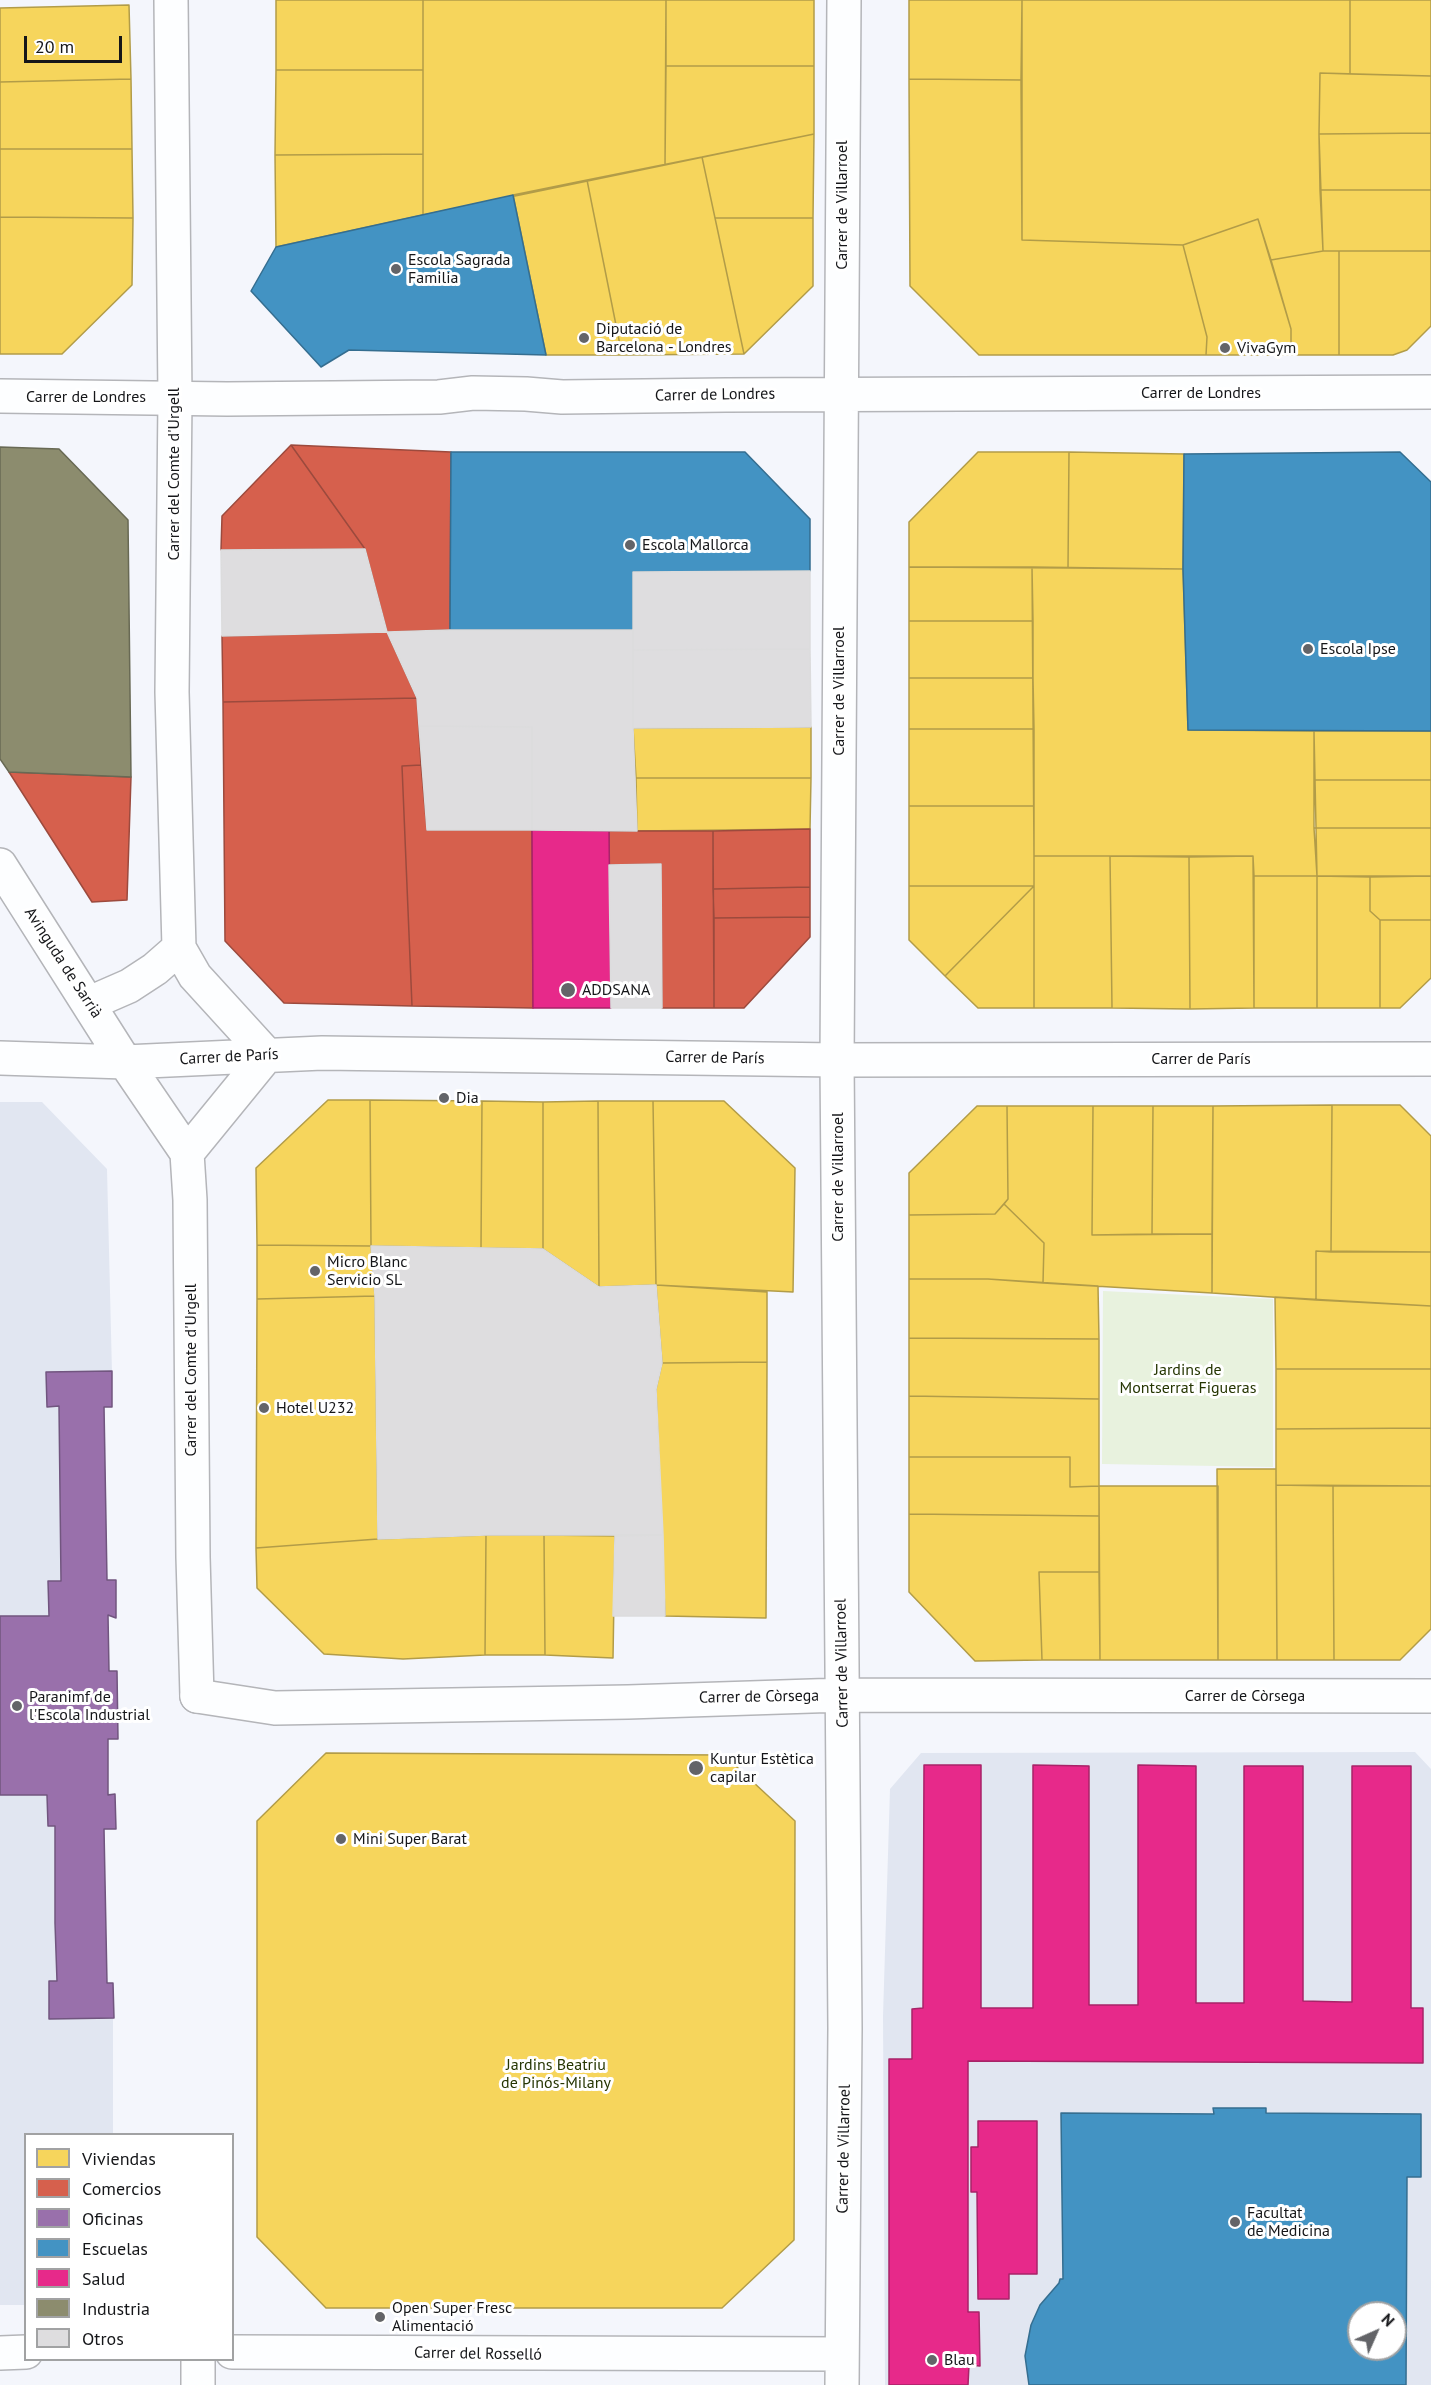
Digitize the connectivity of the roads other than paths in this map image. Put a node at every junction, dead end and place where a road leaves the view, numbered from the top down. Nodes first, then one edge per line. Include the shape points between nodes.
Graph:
1 (171, 0) edge
2 (844, 0) edge
3 (1431, 392) edge
4 (841, 394) junction
5 (0, 396) edge
6 (175, 398) junction
7 (0, 865) edge
8 (179, 948) junction
9 (90, 1004) junction
10 (267, 1055) junction
11 (0, 1058) edge
12 (1431, 1059) edge
13 (837, 1060) junction
14 (125, 1062) junction
15 (187, 1153) junction
16 (842, 1695) junction
17 (197, 1696) joint
18 (1431, 1696) edge
19 (24, 2352) edge
20 (234, 2352) edge
21 (0, 2353) edge
22 (806, 2354) joint
23 (198, 2361) edge
24 (841, 2370) edge
25 (198, 2385) edge

1 - 6 street, Carrer del Comte d'Urgell
2 - 4 street, Carrer de Villarroel
3 - 4 street, Carrer de Londres
4 - 6 street, Carrer de Londres via 562,397 473,393 439,397
4 - 13 street, Carrer de Villarroel
5 - 6 street, Carrer de Londres
6 - 8 street, Carrer del Comte d'Urgell via 172,692
7 - 9 street, Avinguda de Sarrià
8 - 9 street via 129,987
8 - 10 street via 195,975
9 - 14 street, Avinguda de Sarrià
10 - 13 street, Carrer de París
10 - 14 street, Carrer de París
10 - 15 street
11 - 14 street, Carrer de París
12 - 13 street, Carrer de París
13 - 16 street, Carrer de Villarroel
14 - 15 street
15 - 17 street, Carrer del Comte d'Urgell
16 - 17 street, Carrer de Còrsega via 274,1708
16 - 18 street, Carrer de Còrsega
16 - 24 street, Carrer de Villarroel via 845,2028
19 - 21 street
20 - 22 street, Carrer del Rosselló
22 - 24 street, Carrer de Villarroel
23 - 25 street

